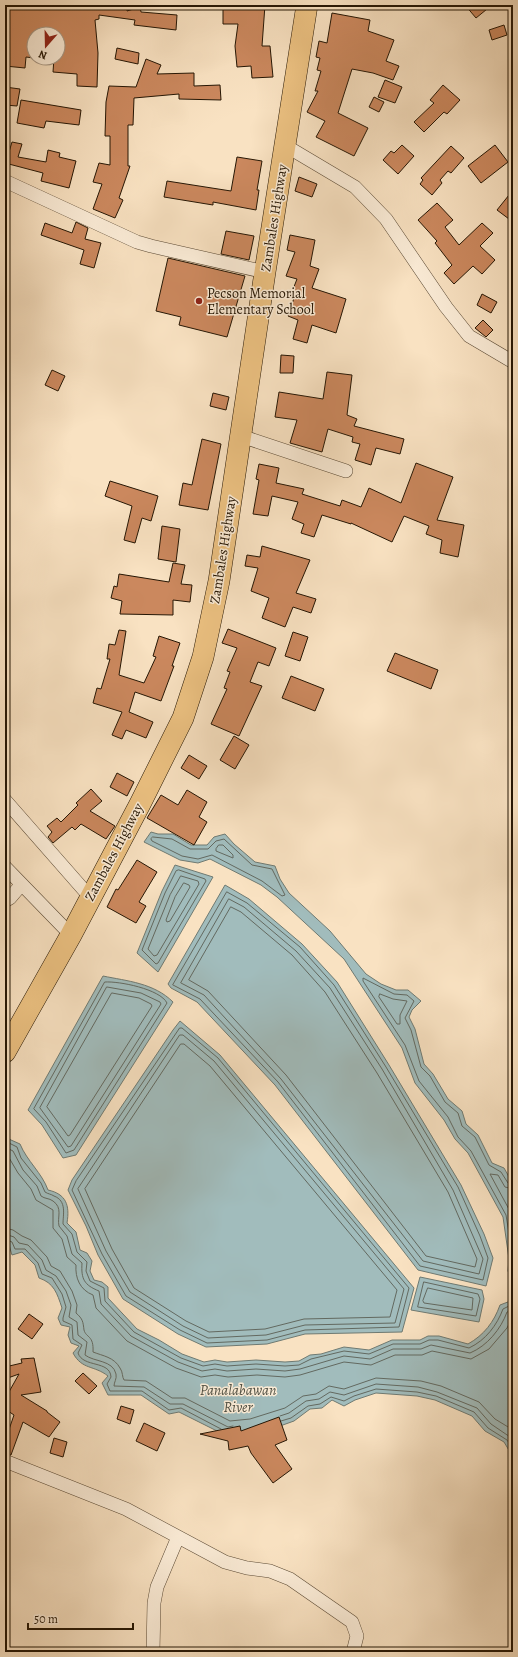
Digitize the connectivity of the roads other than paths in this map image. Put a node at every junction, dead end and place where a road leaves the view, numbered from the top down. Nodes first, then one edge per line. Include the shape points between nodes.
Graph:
1 (308, 5) edge
2 (286, 146) junction
3 (5, 181) edge
4 (265, 272) junction
5 (513, 362) edge
6 (241, 436) junction
7 (346, 471) dead end
8 (5, 800) edge
9 (5, 867) edge
10 (21, 884) junction
11 (90, 897) junction
12 (5, 901) edge
13 (71, 935) junction
14 (5, 1052) edge
15 (5, 1461) edge
16 (178, 1538) junction
17 (153, 1652) edge
18 (354, 1652) edge

1 - 2 main road, Zambales Highway
2 - 4 main road, Zambales Highway
2 - 5 street via 355,187 386,219 468,336
3 - 4 street via 137,242
4 - 6 main road, Zambales Highway
6 - 7 street
6 - 11 main road, Zambales Highway via 219,581 203,657 182,718
8 - 11 street
9 - 10 street
10 - 12 street
10 - 13 street
11 - 13 main road, Zambales Highway
13 - 14 main road, Zambales Highway
15 - 16 street via 126,1509
16 - 17 street via 156,1595
16 - 18 street via 225,1562 270,1571 290,1579 352,1622 357,1636

